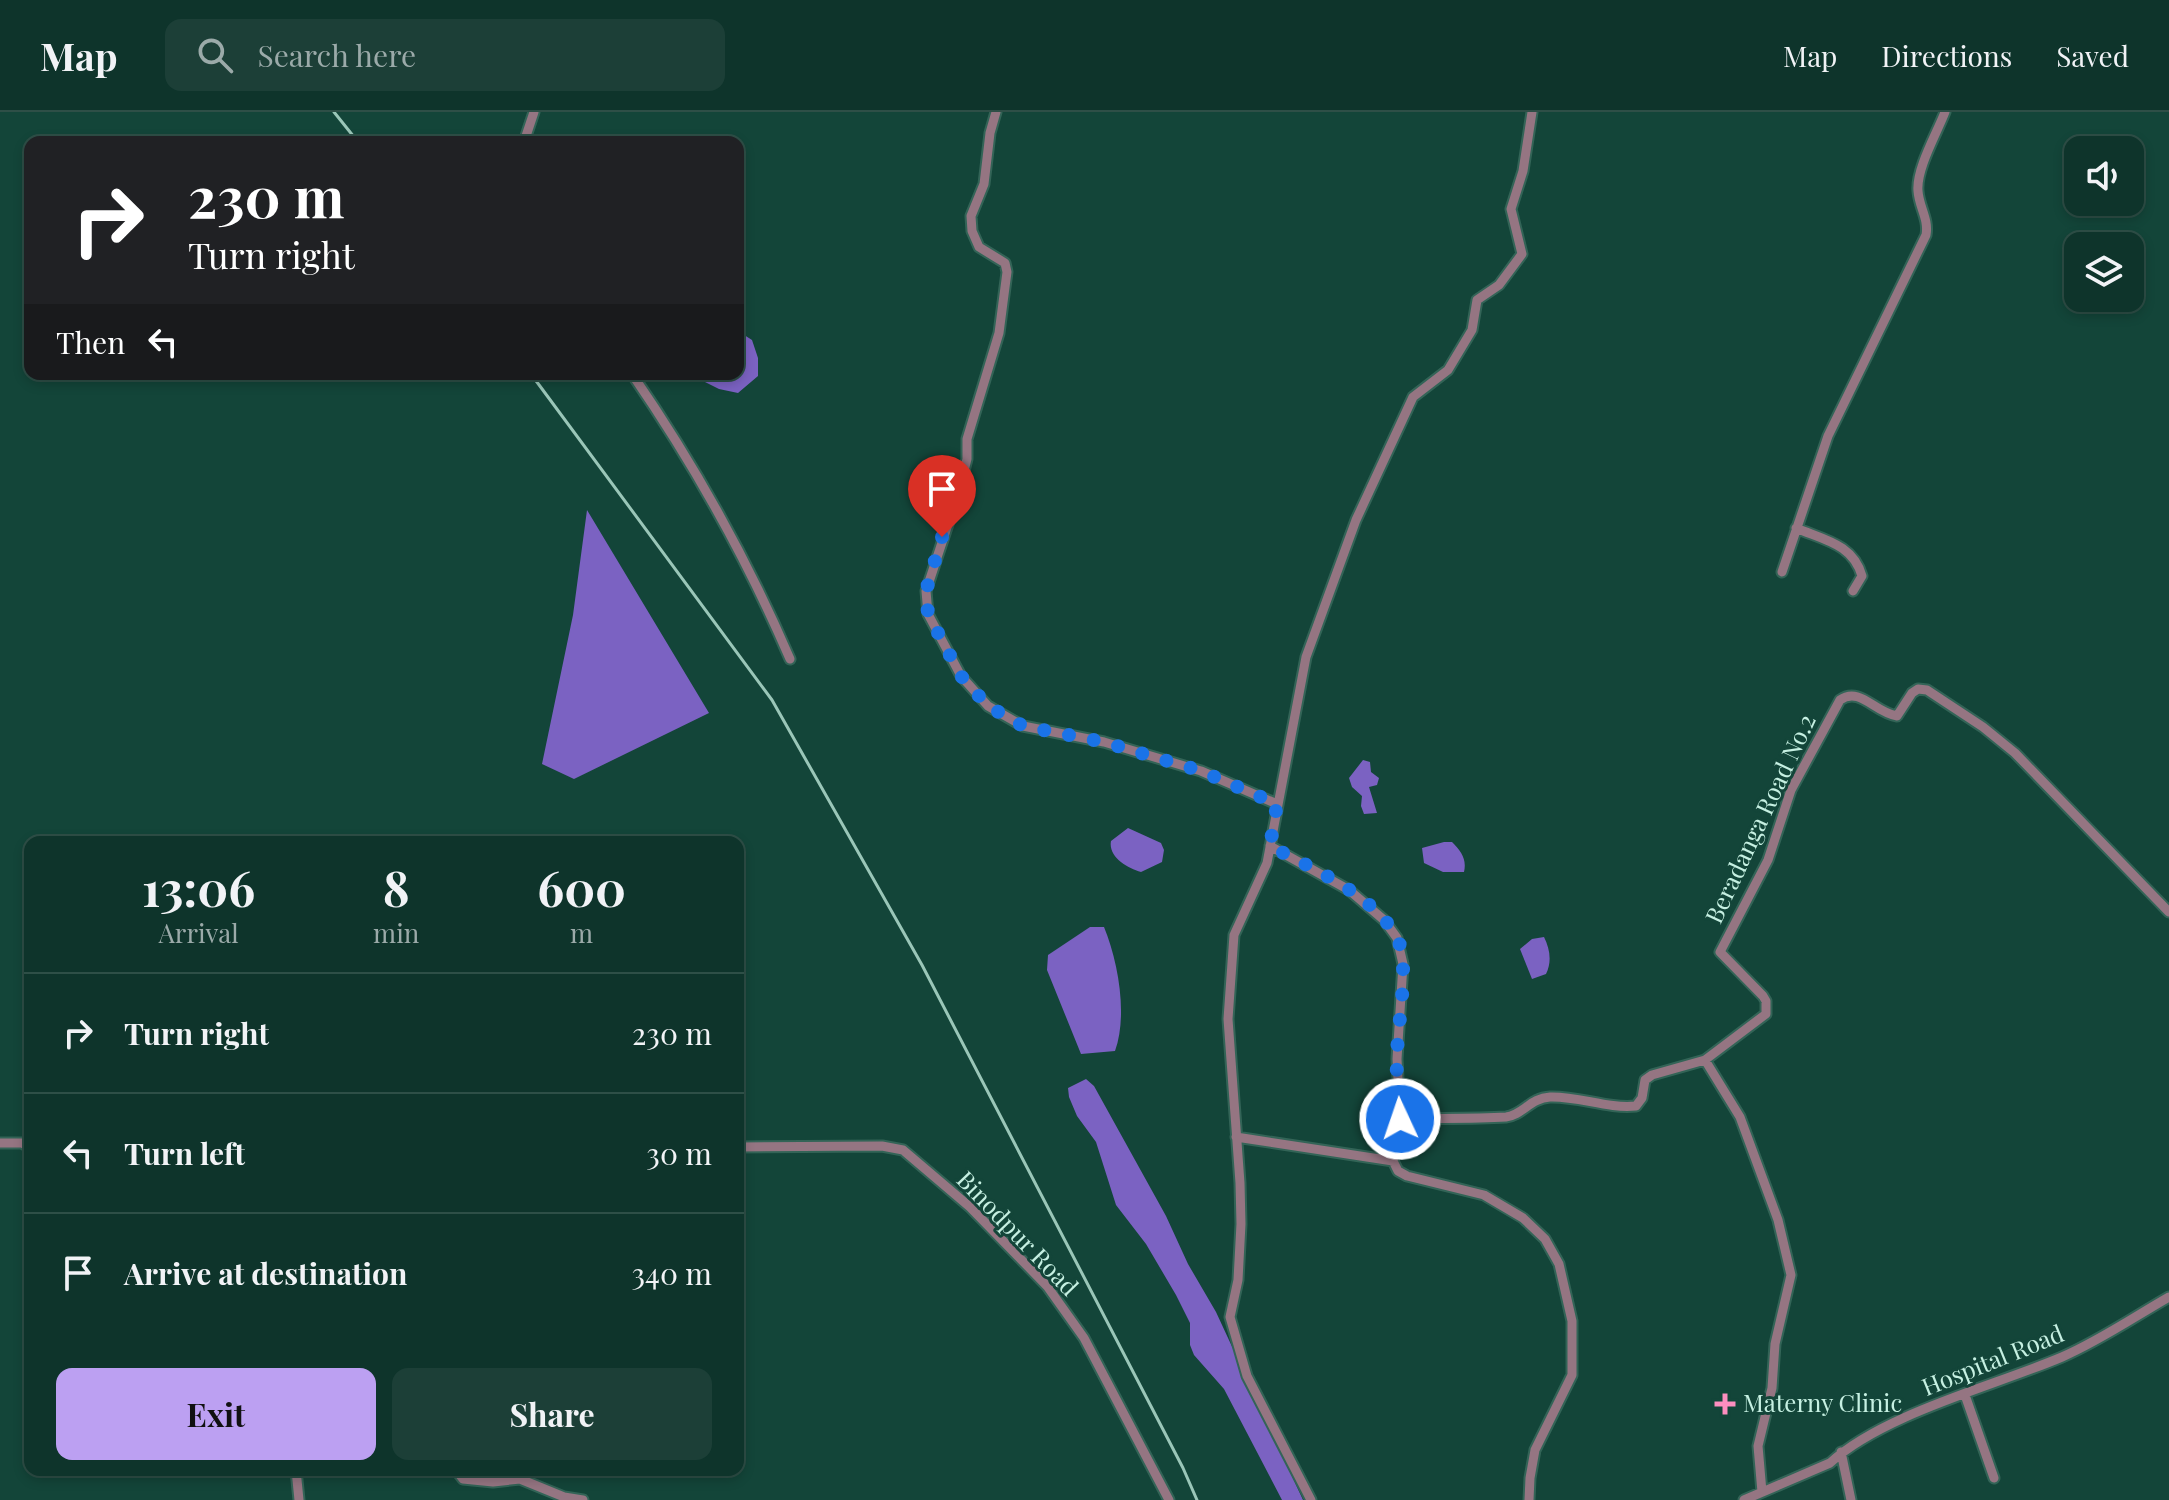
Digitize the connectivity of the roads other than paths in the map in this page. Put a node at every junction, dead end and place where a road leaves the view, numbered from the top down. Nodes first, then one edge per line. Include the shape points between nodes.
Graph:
1 (534, 112) edge
2 (996, 112) edge
3 (1532, 112) edge
4 (1945, 112) edge
5 (526, 136) edge
6 (636, 380) edge
7 (1796, 528) junction
8 (1782, 572) dead end
9 (1853, 591) dead end
10 (790, 659) dead end
11 (1277, 804) junction
12 (1270, 846) junction
13 (2169, 912) edge
14 (1705, 1060) junction
15 (1400, 1119) junction
16 (1236, 1137) junction
17 (0, 1143) edge
18 (24, 1144) edge
19 (744, 1147) edge
20 (1393, 1161) junction
21 (2169, 1297) edge
22 (1965, 1395) junction
23 (1841, 1452) junction
24 (297, 1476) edge
25 (461, 1476) edge
26 (1994, 1478) dead end
27 (1762, 1492) junction
28 (299, 1500) edge
29 (583, 1500) edge
30 (1169, 1500) edge
31 (1311, 1500) edge
32 (1529, 1500) edge
33 (1744, 1500) edge
34 (1851, 1500) edge

1 - 5 street
2 - 11 street via 984,184 971,216 979,247 1005,263 999,333 967,439 959,491 926,591 928,614 961,676 988,706 1023,726 1104,742 1201,771
3 - 11 street via 1511,209 1522,254 1499,285 1477,300 1472,330 1448,370 1413,397 1356,520 1306,657
4 - 7 street via 1919,182 1926,235 1828,436
6 - 10 street via 725,524
7 - 8 street
7 - 9 street via 1847,549 1858,560 1862,576
11 - 12 street
12 - 15 street via 1349,890 1397,938 1403,964 1397,1059
12 - 16 street via 1234,935 1228,1019
13 - 14 street, Beradanga Road No.2 via 2015,753 1983,727 1921,689 1912,693 1897,716 1848,694 1791,790 1768,860 1720,952 1763,996 1766,1014
14 - 15 street via 1652,1075 1636,1106 1550,1097 1533,1100 1508,1117
14 - 27 street via 1745,1130 1778,1220 1791,1275 1758,1446
15 - 20 street
16 - 20 street
16 - 31 street via 1241,1224 1230,1317 1247,1376
17 - 18 street
19 - 30 street, Binodpur Road via 903,1150 970,1207 1047,1286 1084,1338
20 - 32 street via 1407,1176 1484,1195 1523,1218 1545,1239 1559,1264 1572,1321 1572,1375 1535,1450
21 - 22 street, Hospital Road via 2064,1357
22 - 23 street, Hospital Road
22 - 26 street
23 - 27 street, Hospital Road via 1830,1463
23 - 34 street
24 - 28 street
25 - 29 street via 493,1482 520,1479
27 - 33 street, Hospital Road

